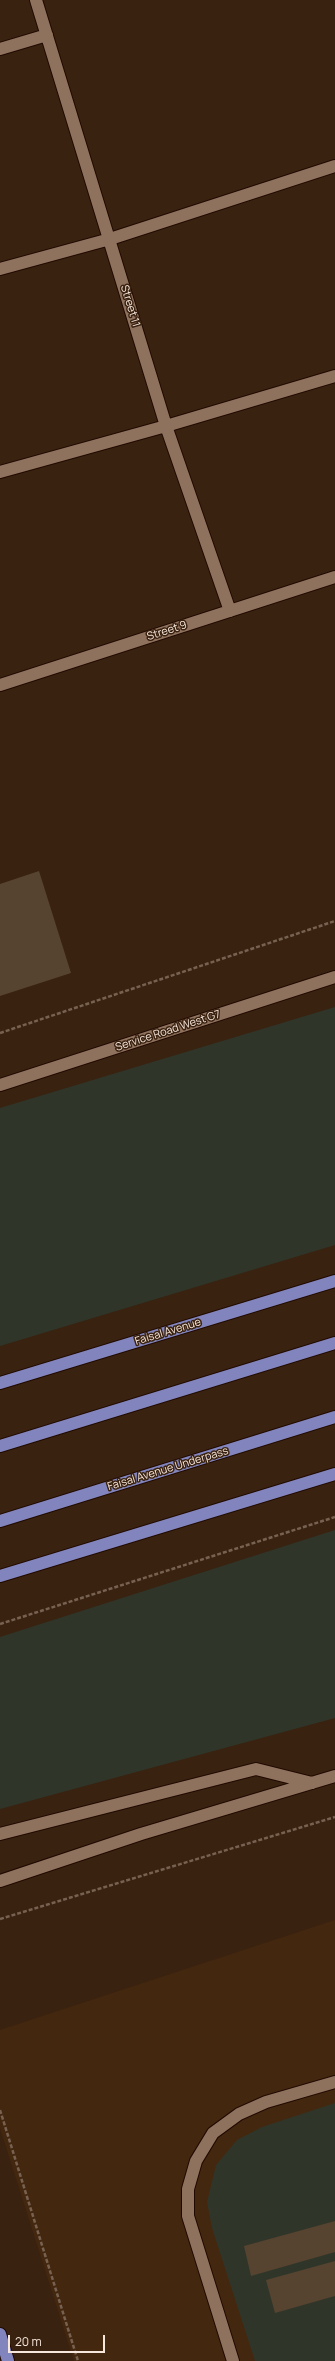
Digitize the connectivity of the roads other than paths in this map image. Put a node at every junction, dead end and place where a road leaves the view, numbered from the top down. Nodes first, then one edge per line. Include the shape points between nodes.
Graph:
1 (36, 0) edge
2 (47, 35) junction
3 (0, 49) edge
4 (335, 166) edge
5 (110, 239) junction
6 (0, 269) edge
7 (335, 376) edge
8 (166, 426) junction
9 (0, 472) edge
10 (335, 577) edge
11 (230, 610) junction
12 (0, 685) edge
13 (335, 977) edge
14 (0, 1085) edge
15 (335, 1281) edge
16 (335, 1343) edge
17 (0, 1383) edge
18 (335, 1418) edge
19 (0, 1446) edge
20 (335, 1474) edge
21 (0, 1521) edge
22 (0, 1576) edge
23 (335, 1776) edge
24 (313, 1783) junction
25 (0, 1834) edge
26 (0, 1881) edge
27 (335, 2082) edge
28 (0, 2334) edge
29 (8, 2361) edge
30 (233, 2361) edge

1 - 2 street, Street 11
2 - 3 street
2 - 5 street, Street 11
4 - 5 street
5 - 6 street
5 - 8 street, Street 11
7 - 8 street
8 - 9 street
8 - 11 street, Street 11
10 - 11 street, Street 9
11 - 12 street, Street 9
13 - 14 street, Service Road West G7
15 - 17 main road, Faisal Avenue
16 - 19 main road
18 - 21 main road, Faisal Avenue Underpass
20 - 22 main road
23 - 24 street
24 - 25 street via 256,1769
24 - 26 street via 141,1834
27 - 30 street via 266,2102 239,2114 213,2133 196,2161 188,2189 188,2216
28 - 29 main road

